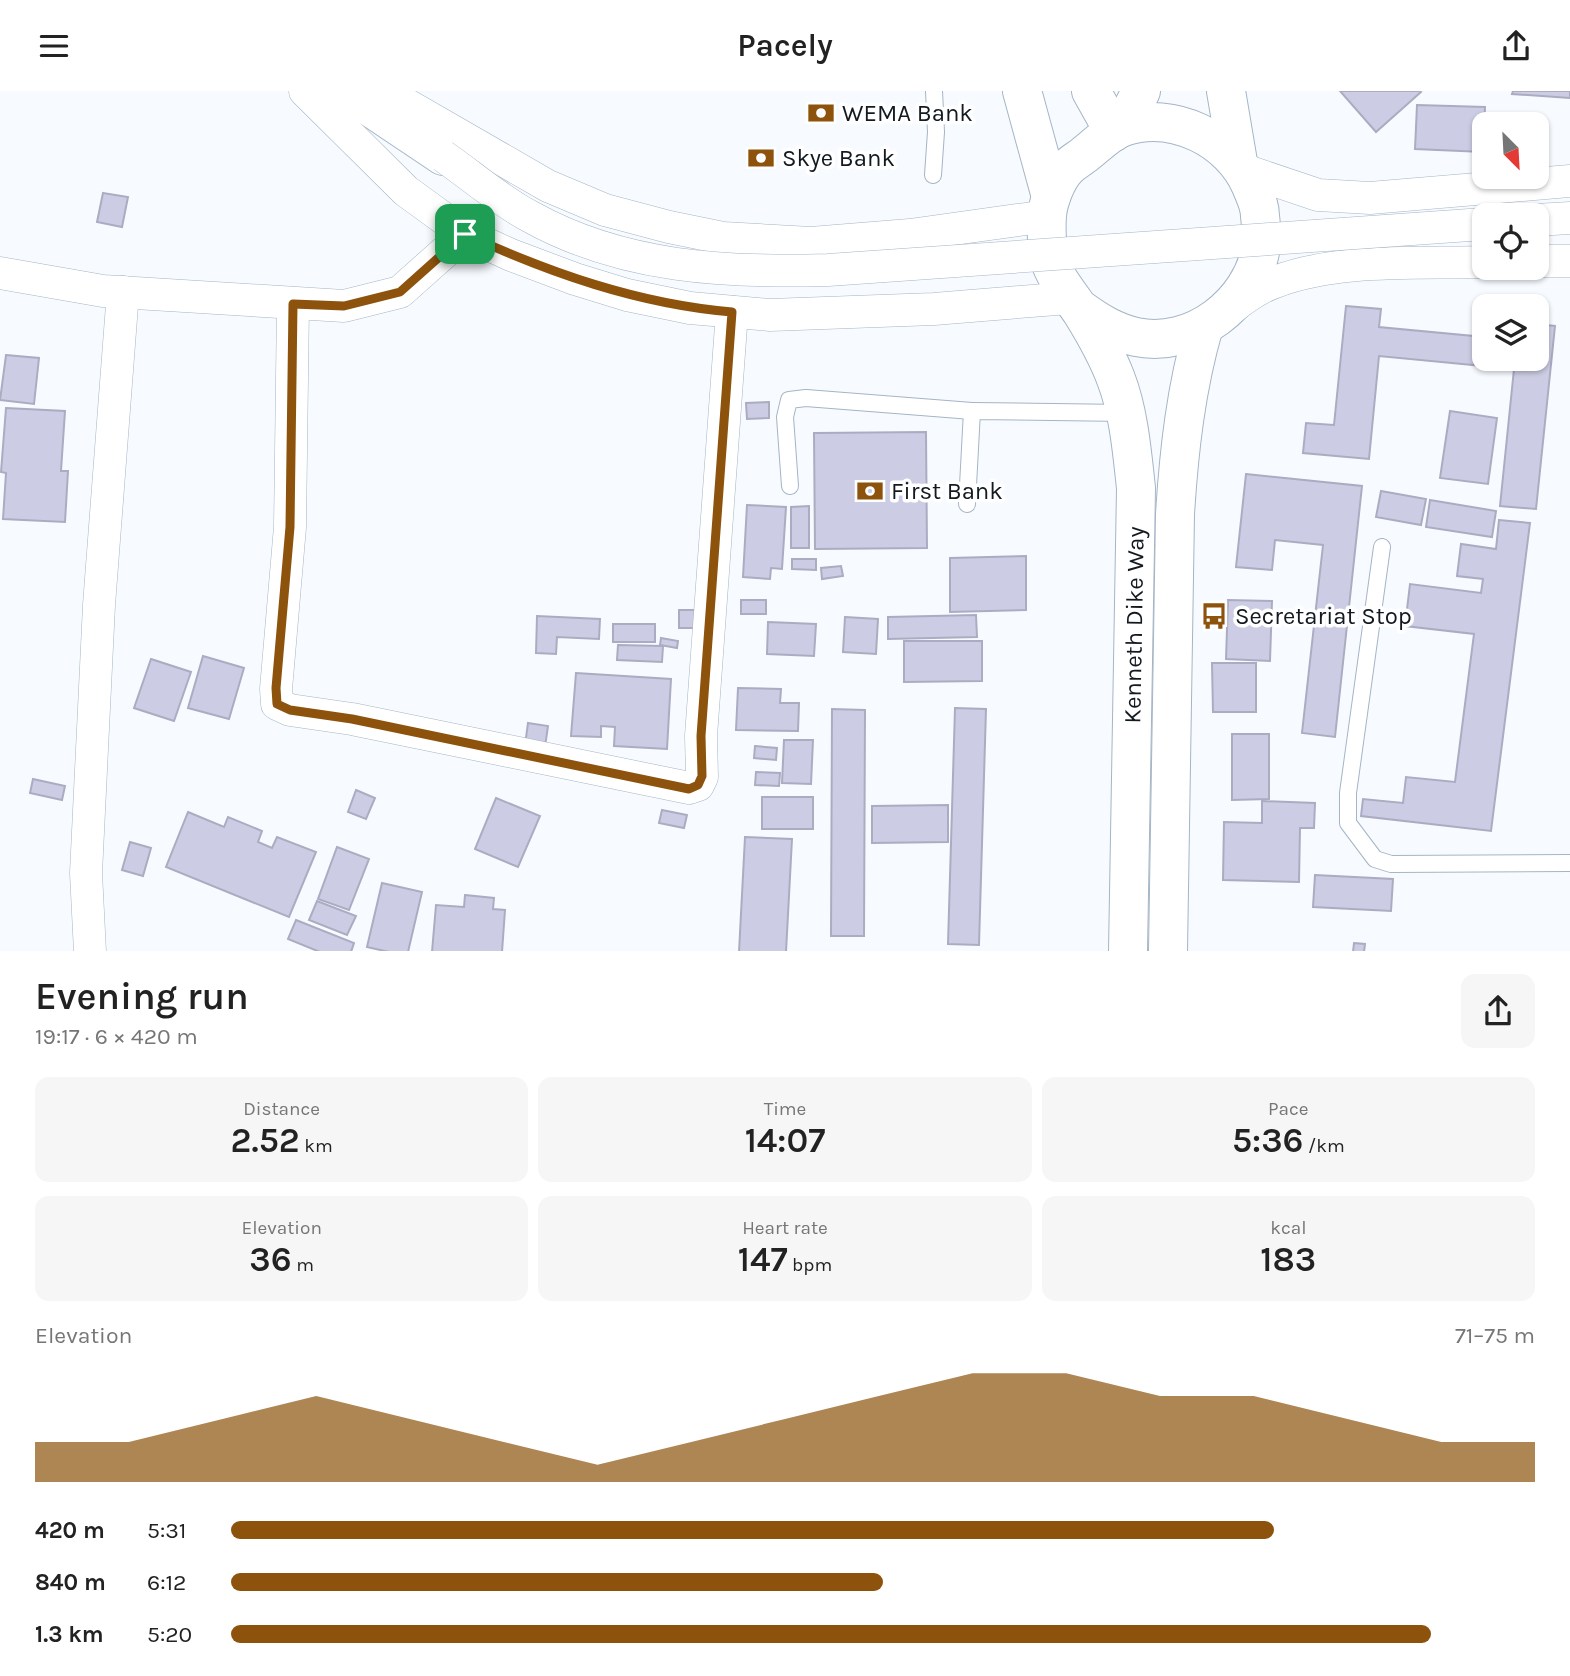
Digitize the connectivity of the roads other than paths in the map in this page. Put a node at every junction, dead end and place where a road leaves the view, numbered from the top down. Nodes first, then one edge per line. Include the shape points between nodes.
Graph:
1 (305, 91) edge
2 (346, 91) edge
3 (383, 91) edge
4 (934, 91) edge
5 (1022, 91) edge
6 (1091, 91) edge
7 (1141, 91) edge
8 (1226, 91) edge
9 (1119, 130) junction
10 (443, 156) joint
11 (1241, 166) junction
12 (933, 175) dead end
13 (1570, 180) edge
14 (1049, 207) junction
15 (1570, 218) edge
16 (1549, 219) edge
17 (1472, 225) edge
18 (465, 234) junction
19 (1549, 261) edge
20 (1570, 261) edge
21 (1472, 262) edge
22 (0, 272) edge
23 (122, 292) junction
24 (293, 304) junction
25 (1074, 304) junction
26 (732, 312) junction
27 (1212, 321) junction
28 (972, 411) junction
29 (1126, 413) junction
30 (790, 486) dead end
31 (967, 504) dead end
32 (1382, 547) dead end
33 (1570, 863) edge
34 (90, 951) edge
35 (1128, 951) edge
36 (1168, 951) edge

1 - 18 street via 406,191
2 - 10 main road
3 - 14 street via 548,186 606,210 723,238 811,243 923,234
4 - 12 lane
5 - 14 main road
6 - 9 main road
7 - 9 main road
8 - 11 main road
9 - 11 main road via 1155,123 1186,127 1215,140
9 - 14 main road via 1066,169
10 - 17 street, bridge via 542,222 597,245 697,268 828,270
11 - 13 street via 1318,195 1370,198
11 - 27 main road via 1260,207 1261,247 1247,286
14 - 25 main road via 1049,259
15 - 16 street
18 - 24 street via 400,292 344,306
18 - 26 street via 627,295
19 - 20 street
21 - 27 street via 1372,264 1317,271 1275,282
22 - 23 street
23 - 24 street
23 - 34 street via 97,645 86,873
24 - 26 street via 290,527 277,704 689,789 698,785 702,776 701,736
25 - 26 street via 1040,299 934,309 770,315
25 - 27 main road via 1107,328 1139,337 1172,337
25 - 29 main road, Kenneth Dike Way via 1100,343
27 - 36 main road, Kenneth Dike Way via 1186,400 1175,501
28 - 29 lane
28 - 30 lane via 789,400 785,417
28 - 31 lane
29 - 35 main road, Kenneth Dike Way via 1136,488
32 - 33 lane via 1348,793 1348,823 1375,859 1391,865

